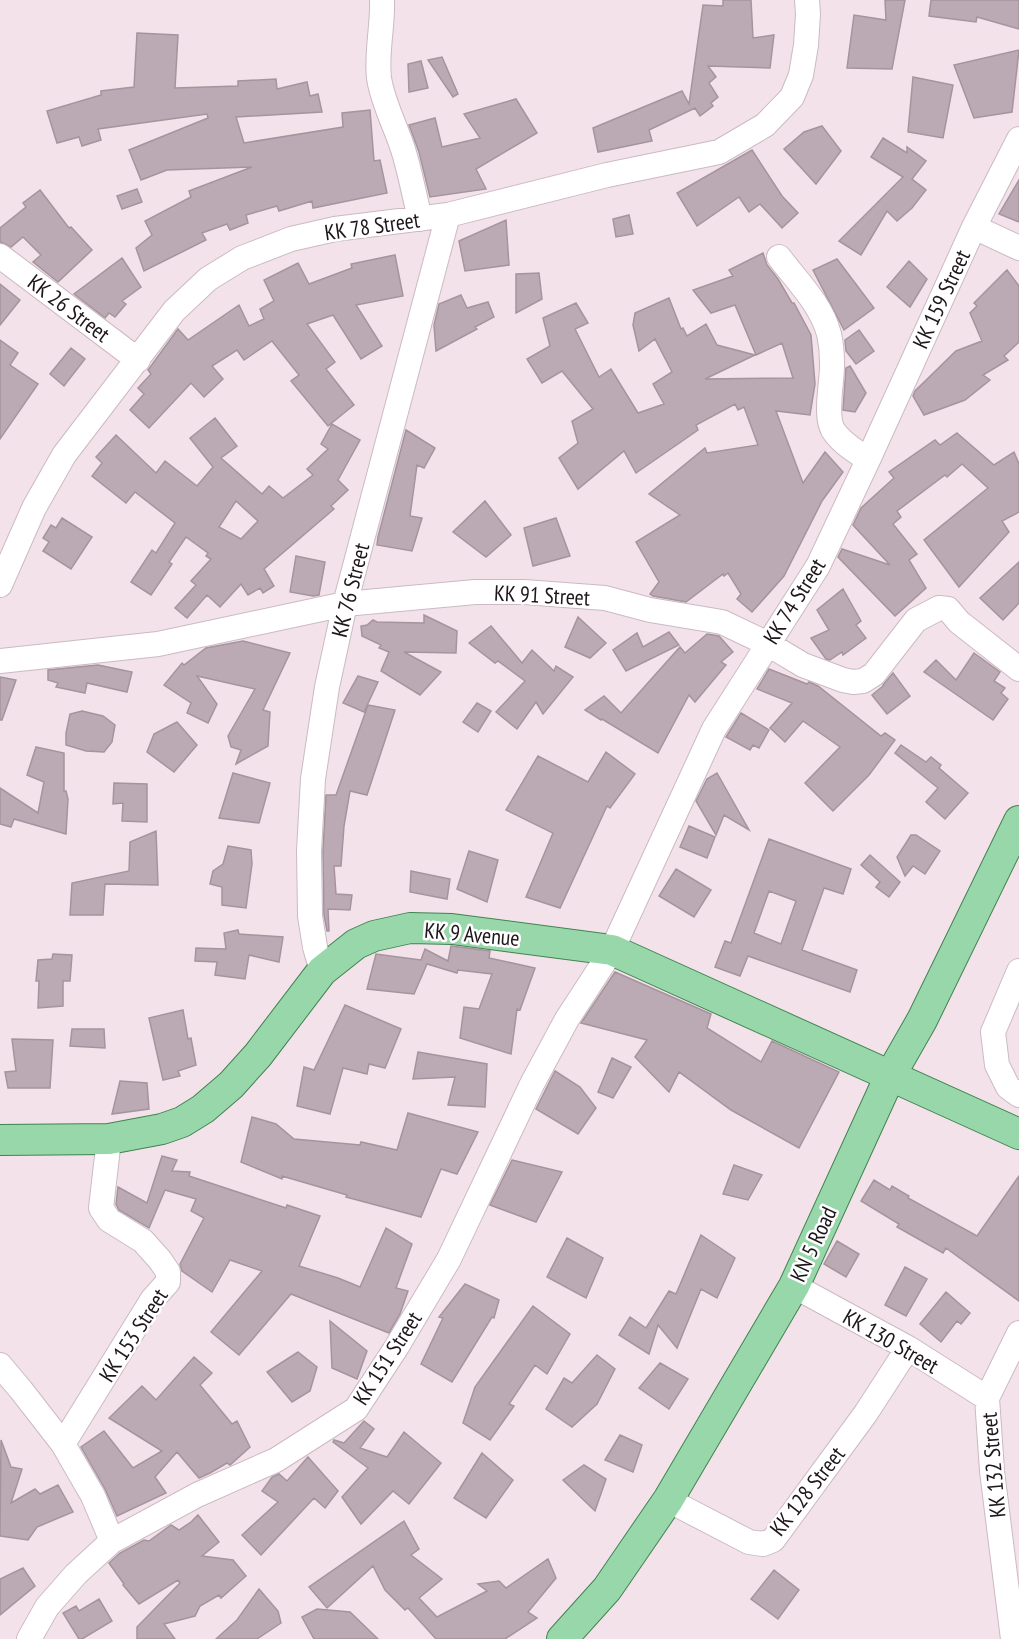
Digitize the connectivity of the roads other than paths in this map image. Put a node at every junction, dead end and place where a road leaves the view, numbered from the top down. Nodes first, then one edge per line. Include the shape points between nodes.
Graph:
1 (382, 0) edge
2 (807, 0) edge
3 (1019, 139) edge
4 (448, 215) junction
5 (420, 219) junction
6 (974, 227) junction
7 (1019, 248) edge
8 (0, 256) edge
9 (779, 257) dead end
10 (138, 360) junction
11 (868, 460) junction
12 (0, 585) edge
13 (345, 604) junction
14 (768, 644) junction
15 (0, 661) edge
16 (1019, 669) edge
17 (1019, 821) edge
18 (612, 950) junction
19 (322, 971) junction
20 (1019, 971) edge
21 (890, 1076) junction
22 (1019, 1095) edge
23 (1019, 1134) edge
24 (109, 1139) junction
25 (0, 1140) edge
26 (794, 1286) junction
27 (1019, 1334) edge
28 (908, 1348) junction
29 (0, 1365) edge
30 (987, 1398) junction
31 (63, 1444) junction
32 (668, 1500) junction
33 (112, 1541) junction
34 (29, 1639) edge
35 (562, 1639) edge
36 (1013, 1639) edge

1 - 5 street via 379,78 405,155
2 - 4 street, KK 78 Street via 801,75 792,98 765,125 719,152
3 - 6 street, KK 159 Street
4 - 5 street, KK 78 Street
4 - 13 street, KK 76 Street
5 - 10 street, KK 78 Street via 335,229 291,239 242,258 208,279 174,311
6 - 7 street
6 - 11 street, KK 159 Street
8 - 10 street, KK 26 Street
9 - 11 street via 816,304 828,333 832,429
10 - 12 street, KK 78 Street via 64,455 34,508
11 - 14 street, KK 74 Street via 818,566
13 - 14 street, KK 91 Street via 475,592 570,594 722,622
13 - 15 street, KK 91 Street via 158,644
13 - 19 street, KK 76 Street via 313,779 310,916
14 - 16 street, KK 91 Street via 803,665 843,680 863,681 874,674 916,620 939,608 948,609
14 - 18 street, KK 74 Street via 714,729
17 - 21 main road, KN 5 Road via 922,1020
18 - 19 main road, KK 9 Avenue via 452,929 410,928 356,944
18 - 21 main road, KK 9 Avenue
18 - 33 street, KK 151 Street via 567,1018 531,1084 449,1259 356,1409 276,1460 197,1495
19 - 24 main road, KK 9 Avenue via 258,1055 231,1086 203,1109 162,1129
20 - 22 street via 993,1032 997,1065 1008,1087
21 - 23 main road, KK 9 Avenue
21 - 26 main road, KN 5 Road
24 - 25 main road, KK 9 Avenue
24 - 31 street, KK 153 Street via 102,1208 109,1220 143,1241 160,1260 168,1272 168,1282 152,1300
26 - 28 street, KK 130 Street
26 - 32 main road, KN 5 Road
27 - 30 street, KK 132 Street
28 - 30 street, KK 130 Street
28 - 32 street, KK 128 Street via 867,1413 773,1540 763,1544 749,1542
29 - 31 street
30 - 36 street, KK 132 Street
31 - 33 street via 93,1496
32 - 35 main road, KN 5 Road via 607,1589
33 - 34 street, KK 151 Street via 47,1607

